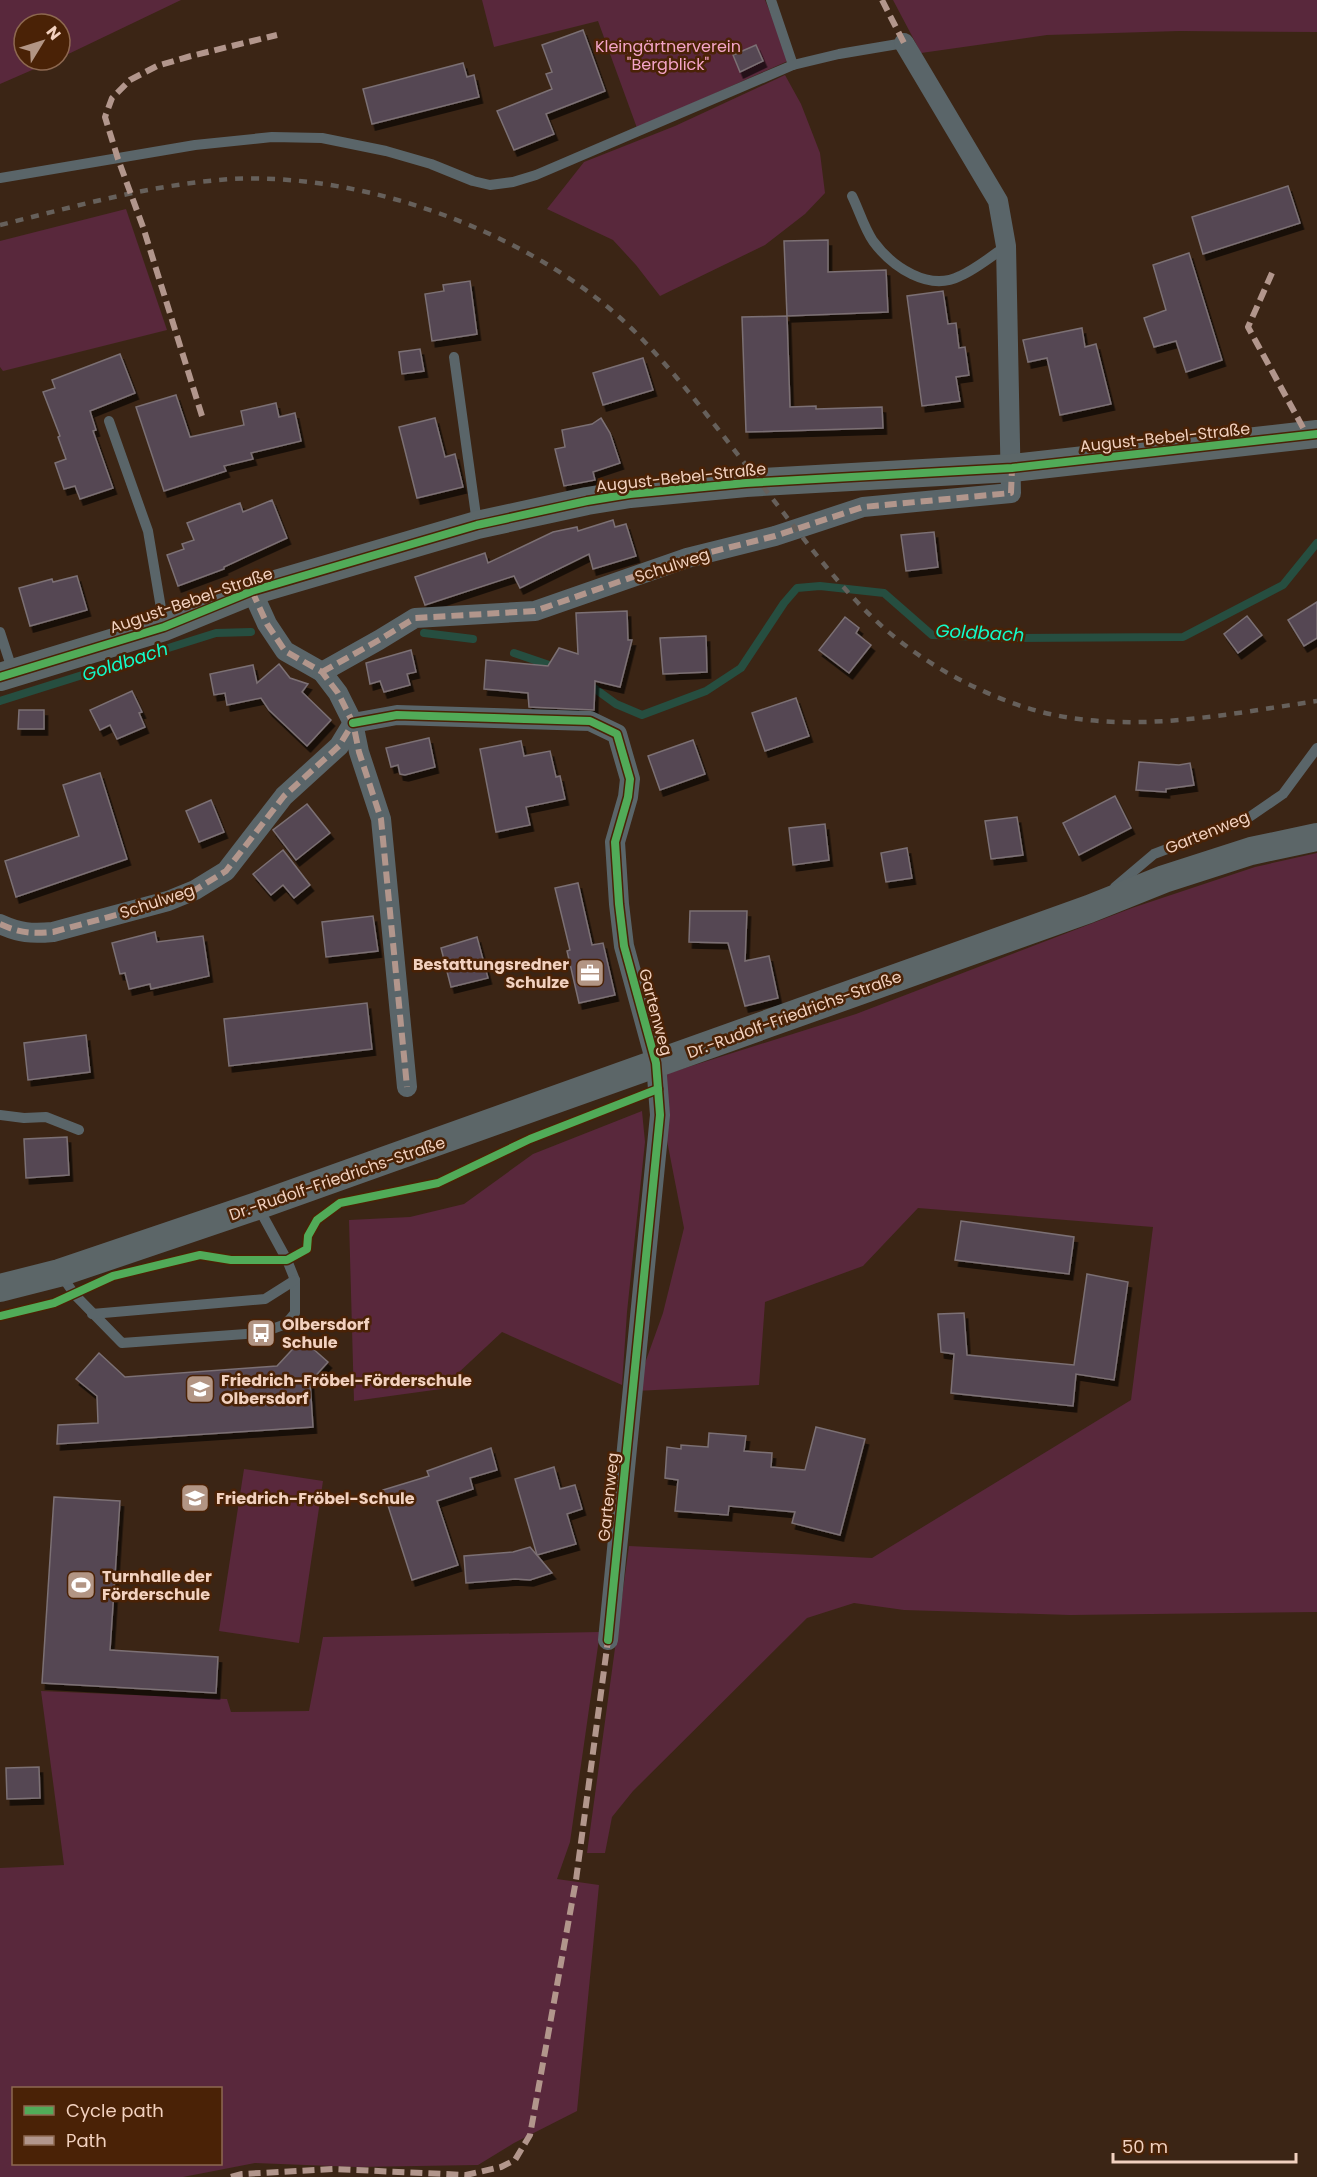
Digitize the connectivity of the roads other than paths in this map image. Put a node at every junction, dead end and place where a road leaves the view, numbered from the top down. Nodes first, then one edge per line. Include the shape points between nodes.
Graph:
1 (771, 0) edge
2 (904, 44) joint
3 (793, 65) junction
4 (0, 178) edge
5 (852, 195) dead end
6 (1006, 246) junction
7 (454, 357) dead end
8 (109, 421) dead end
9 (1317, 434) edge
10 (1012, 468) junction
11 (477, 525) junction
12 (252, 591) junction
13 (164, 627) junction
14 (0, 632) edge
15 (322, 672) junction
16 (6, 675) edge
17 (353, 723) junction
18 (1317, 748) edge
19 (1317, 837) edge
20 (1089, 909) junction
21 (0, 924) edge
22 (656, 1063) junction
23 (407, 1087) dead end
24 (0, 1114) edge
25 (79, 1130) dead end
26 (257, 1206) junction
27 (59, 1273) junction
28 (295, 1280) junction
29 (0, 1288) edge
30 (92, 1314) junction
31 (608, 1640) dead end

1 - 3 lane
2 - 3 lane
2 - 6 street via 998,201
3 - 4 lane via 536,176 513,182 490,185 387,151 322,138 272,137 195,145
5 - 6 lane via 873,241 912,275 938,282 959,277
6 - 10 street
7 - 11 lane
8 - 13 lane via 148,531
9 - 10 main road, August-Bebel-Straße
10 - 11 main road, August-Bebel-Straße via 746,483 630,494
10 - 15 street, Schulweg via 1011,493 862,507 775,536 687,558 535,611 415,618
11 - 12 main road, August-Bebel-Straße
12 - 13 main road, August-Bebel-Straße
12 - 15 street via 285,651
13 - 16 main road, August-Bebel-Straße
14 - 16 lane
15 - 17 street
17 - 21 street, Schulweg via 339,746 284,796 226,871 212,882 168,901 53,932 17,932
17 - 22 street, Gartenweg via 397,715 590,721 617,734 630,779 615,842 619,904 624,945
17 - 23 street via 381,819
18 - 20 lane, Gartenweg via 1283,794 1248,818 1155,854
19 - 20 main road, Dr.-Rudolf-Friedrichs-Straße via 1251,851
20 - 22 main road, Dr.-Rudolf-Friedrichs-Straße
22 - 26 main road, Dr.-Rudolf-Friedrichs-Straße
22 - 31 street, Gartenweg via 660,1115
24 - 25 lane via 46,1118
26 - 27 main road, Dr.-Rudolf-Friedrichs-Straße
26 - 28 lane
27 - 29 main road, Dr.-Rudolf-Friedrichs-Straße
27 - 30 lane
28 - 30 lane via 265,1299
28 - 30 lane via 295,1313 286,1324 261,1333 122,1343

